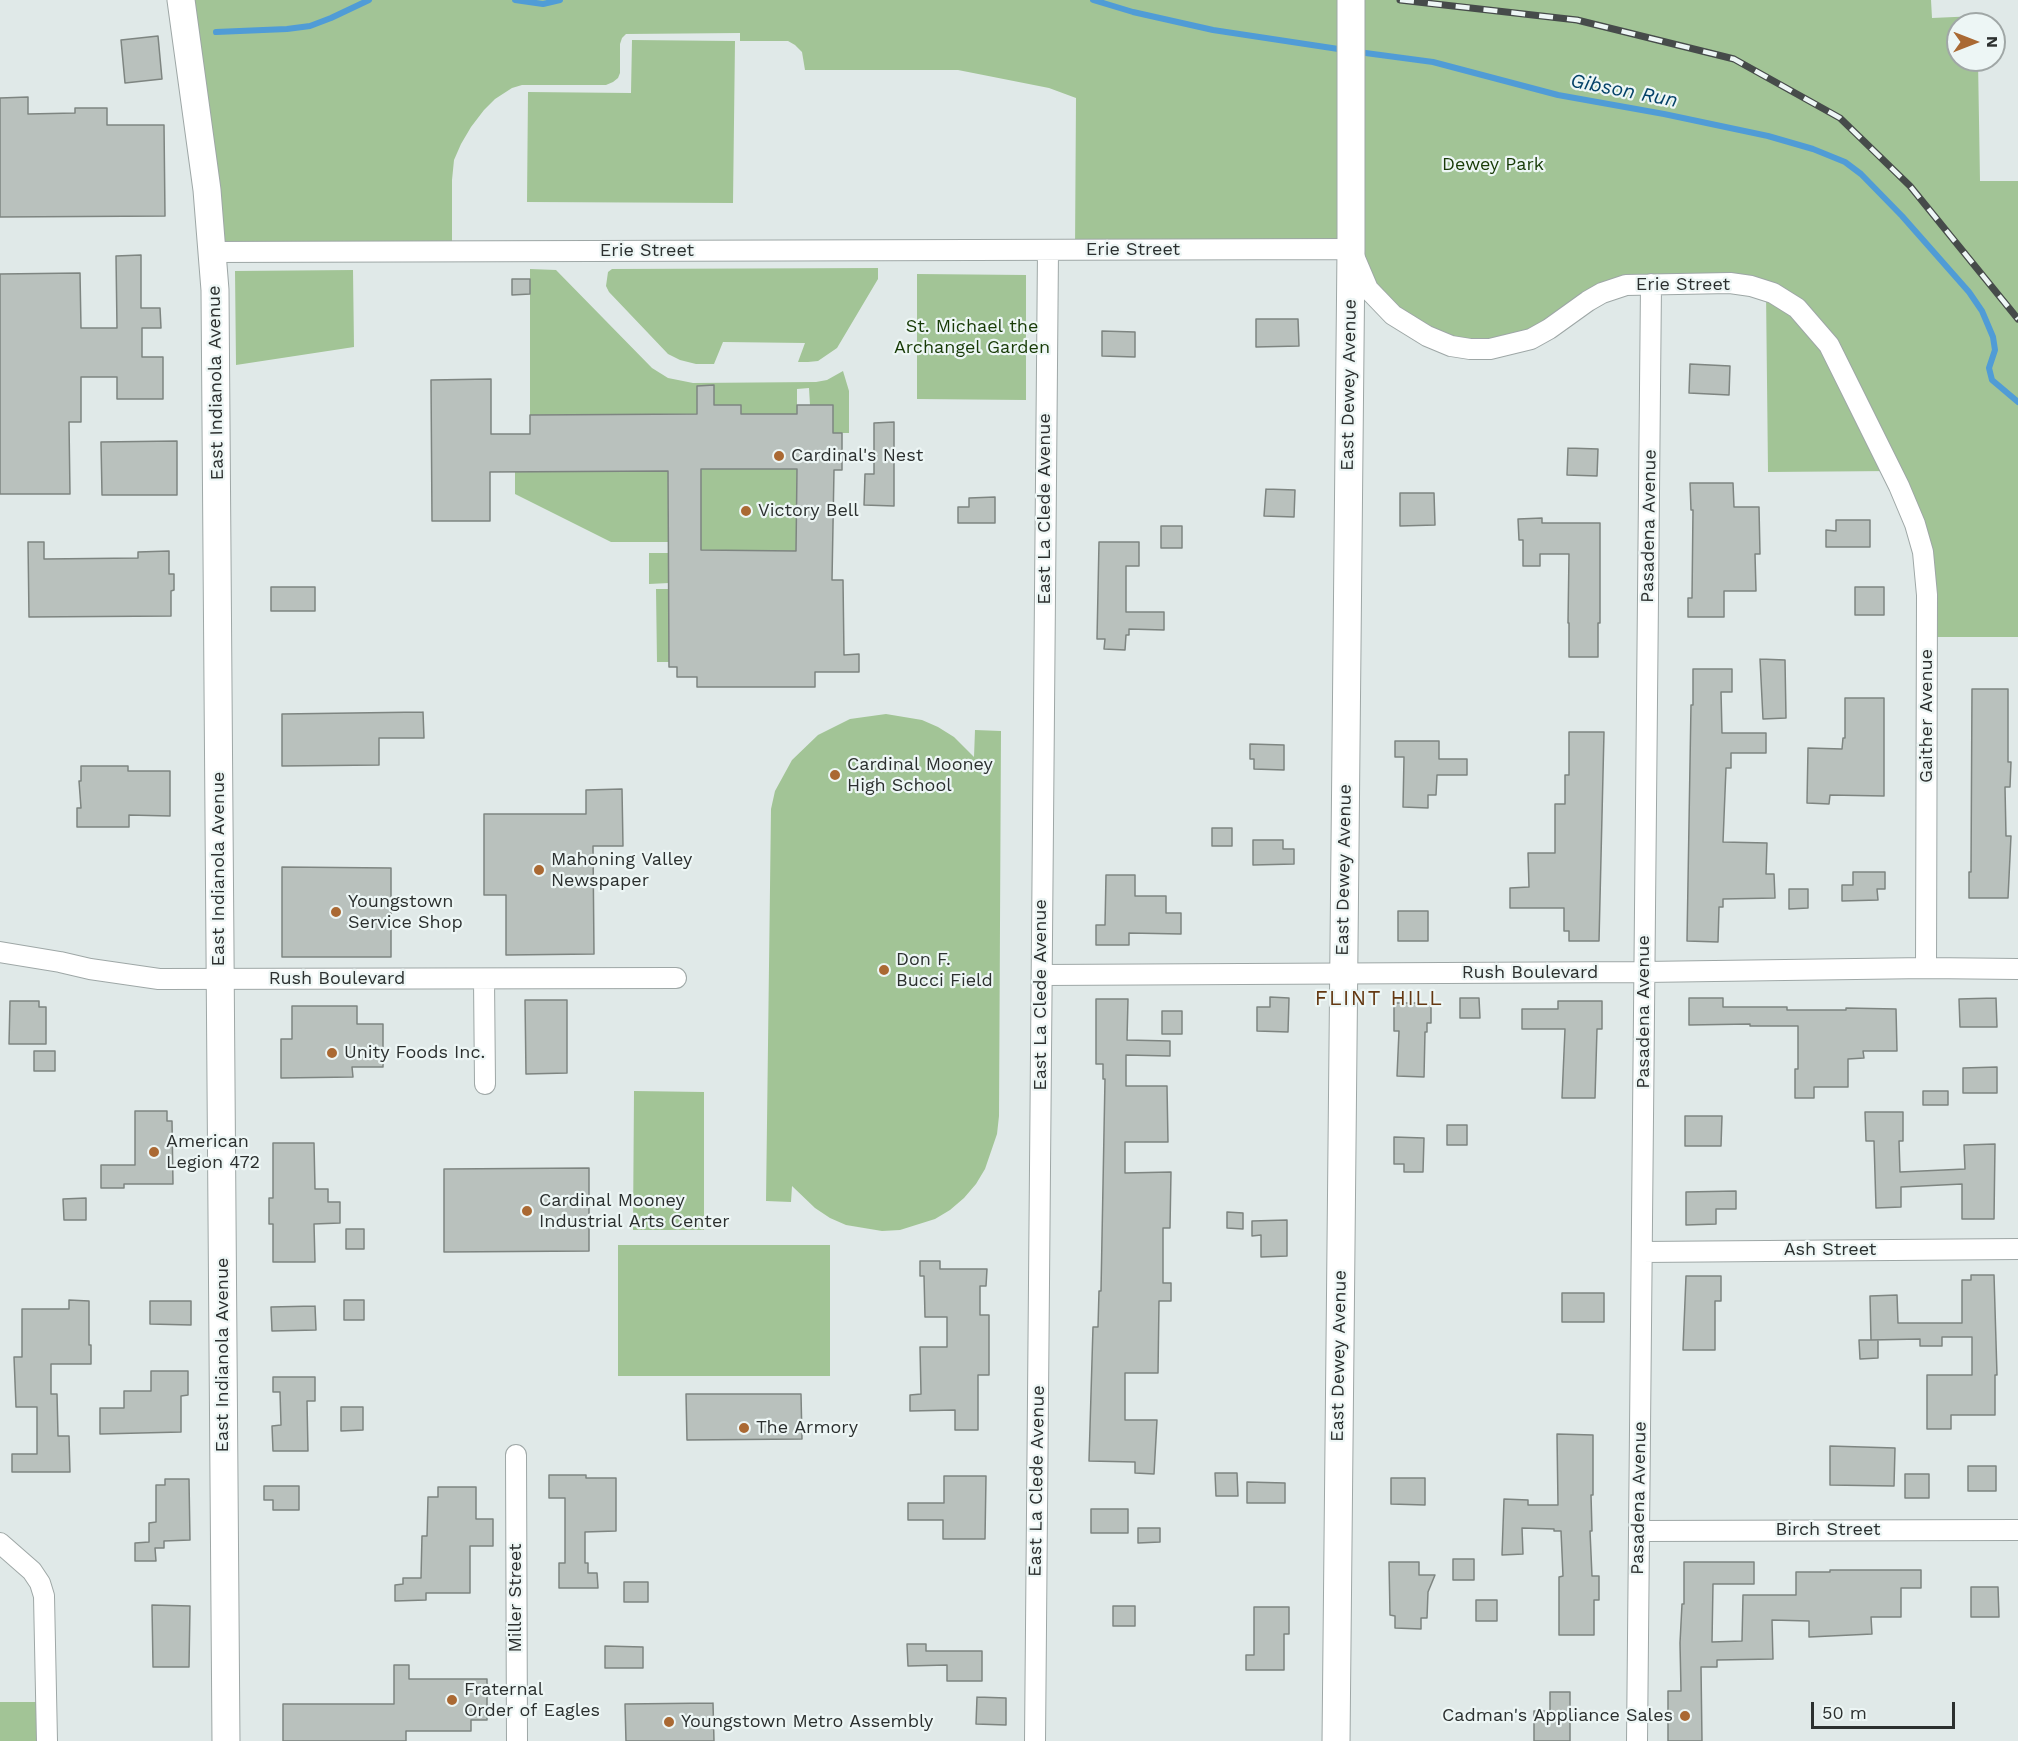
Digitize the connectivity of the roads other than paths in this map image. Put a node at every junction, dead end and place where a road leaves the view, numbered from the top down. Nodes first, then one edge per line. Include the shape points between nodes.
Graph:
1 (181, 0) edge
2 (1351, 0) edge
3 (1350, 249) junction
4 (1048, 250) junction
5 (213, 252) junction
6 (1651, 284) junction
7 (1892, 470) joint
8 (0, 952) edge
9 (1926, 968) junction
10 (2018, 969) edge
11 (1644, 972) junction
12 (1342, 974) junction
13 (1042, 975) junction
14 (676, 978) dead end
15 (220, 979) junction
16 (484, 979) junction
17 (485, 1084) dead end
18 (2018, 1249) edge
19 (1642, 1252) junction
20 (516, 1455) dead end
21 (2018, 1530) edge
22 (1639, 1531) junction
23 (0, 1543) edge
24 (47, 1741) edge
25 (226, 1741) edge
26 (517, 1741) edge
27 (1035, 1741) edge
28 (1336, 1741) edge
29 (1637, 1741) edge

1 - 5 street, East Indianola Avenue
2 - 3 street, East Dewey Avenue
3 - 4 street, Erie Street
3 - 6 street, Erie Street via 1368,289 1393,315 1427,336 1470,349 1490,349 1531,339 1602,293 1626,285
3 - 12 street, East Dewey Avenue
4 - 5 street, Erie Street
4 - 13 street, East La Clede Avenue
5 - 15 street, East Indianola Avenue
6 - 7 street, Erie Street via 1751,286 1773,293 1797,308 1828,345
6 - 11 street, Pasadena Avenue
7 - 9 street, Gaither Avenue via 1915,524 1926,577
8 - 15 street, Rush Boulevard via 159,979
9 - 10 street, Rush Boulevard
9 - 11 street, Rush Boulevard
11 - 12 street, Rush Boulevard
11 - 19 street, Pasadena Avenue
12 - 13 street, Rush Boulevard
12 - 28 street, East Dewey Avenue
13 - 27 street, East La Clede Avenue
14 - 16 street, Rush Boulevard
15 - 16 street, Rush Boulevard
15 - 25 street, East Indianola Avenue
16 - 17 street
18 - 19 street, Ash Street
19 - 22 street, Pasadena Avenue
20 - 26 street, Miller Street
21 - 22 street, Birch Street
22 - 29 street, Pasadena Avenue
23 - 24 street via 32,1571 44,1596

